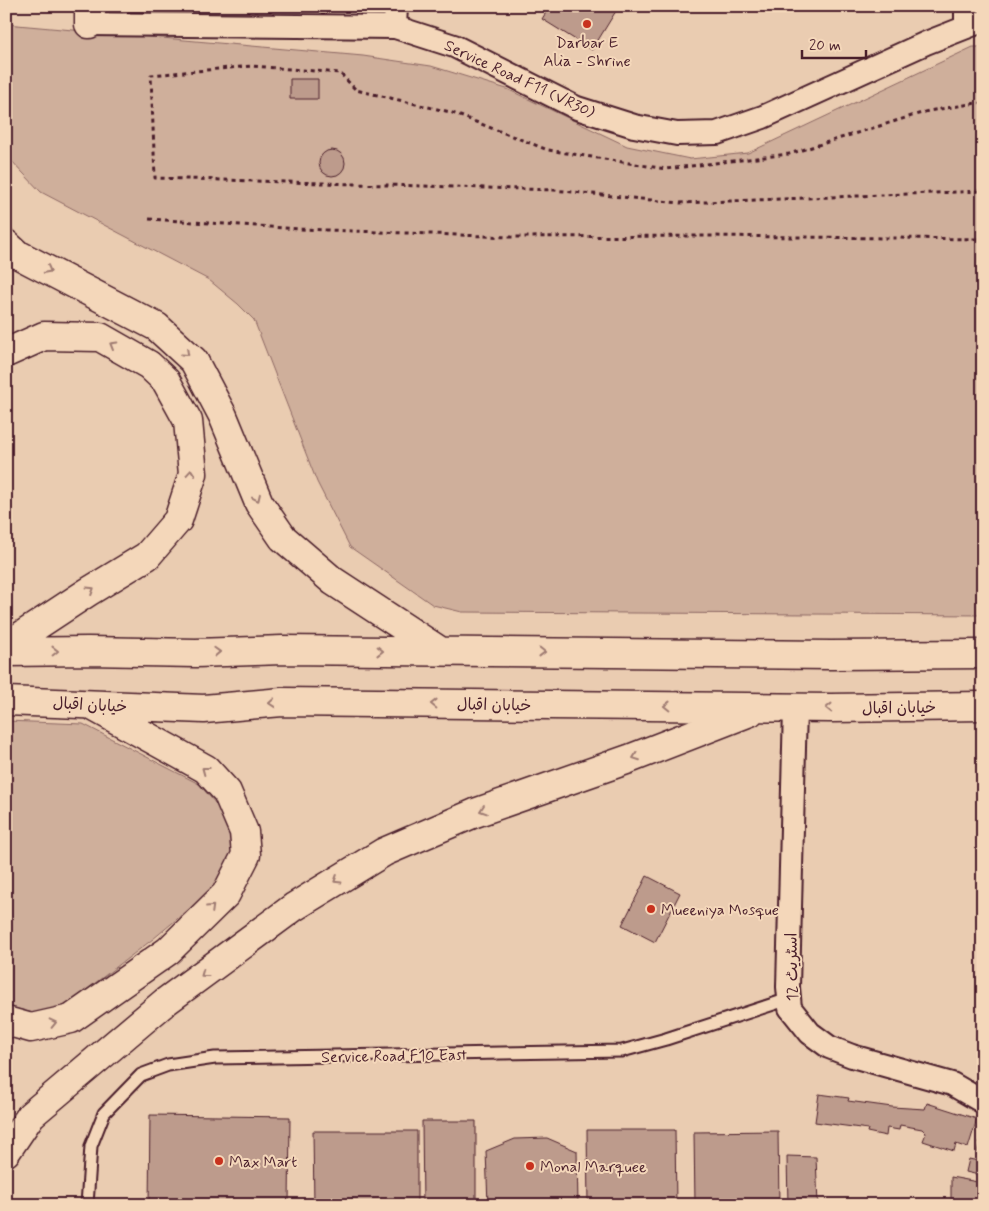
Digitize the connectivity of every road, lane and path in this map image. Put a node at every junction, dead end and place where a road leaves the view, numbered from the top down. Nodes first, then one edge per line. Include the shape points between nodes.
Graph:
1 (89, 15) edge
2 (396, 17) edge
3 (972, 19) edge
4 (983, 102) edge
5 (983, 191) edge
6 (149, 219) dead end
7 (983, 239) edge
8 (6, 244) edge
9 (6, 354) edge
10 (6, 646) edge
11 (440, 651) junction
12 (6, 652) edge
13 (983, 654) edge
14 (6, 701) edge
15 (89, 705) junction
16 (983, 706) edge
17 (763, 707) junction
18 (795, 708) junction
19 (789, 999) junction
20 (6, 1021) edge
21 (983, 1102) edge
22 (6, 1152) edge
23 (87, 1205) edge

1 - 2 street, Service Road F11 (VR30)
2 - 3 street, Service Road F11 (VR30) via 576,108 634,126 677,134 717,133 763,117
4 - 5 path via 928,111 789,154 666,169 548,150 450,112 356,90 340,73 252,66 150,75 155,178 554,190 680,203
6 - 7 path via 510,237
8 -> 11 main road via 17,254 157,327 194,360 223,416 258,503 283,538 334,581
10 -> 9 main road via 147,556 178,520 192,474 188,421 166,381 149,365 100,337 44,336
12 -> 11 main road
11 -> 13 main road
14 - 15 main road, خیابان اقبال
17 -> 15 main road, خیابان اقبال via 282,702 204,709
20 -> 15 main road via 31,1028 71,1019 168,951 226,894 246,855 244,832 227,792 206,769
16 -> 18 main road, خیابان اقبال
17 - 18 main road, خیابان اقبال
17 -> 22 main road via 629,759 475,813 384,852 294,907 165,1002 31,1115
18 - 19 street, اسٹریٹ 12
19 - 21 street, اسٹریٹ 12 via 790,1008 802,1023 829,1047 952,1084
19 - 23 lane, Service Road F10 East via 622,1051 215,1058 168,1065 141,1075 104,1113 91,1146

